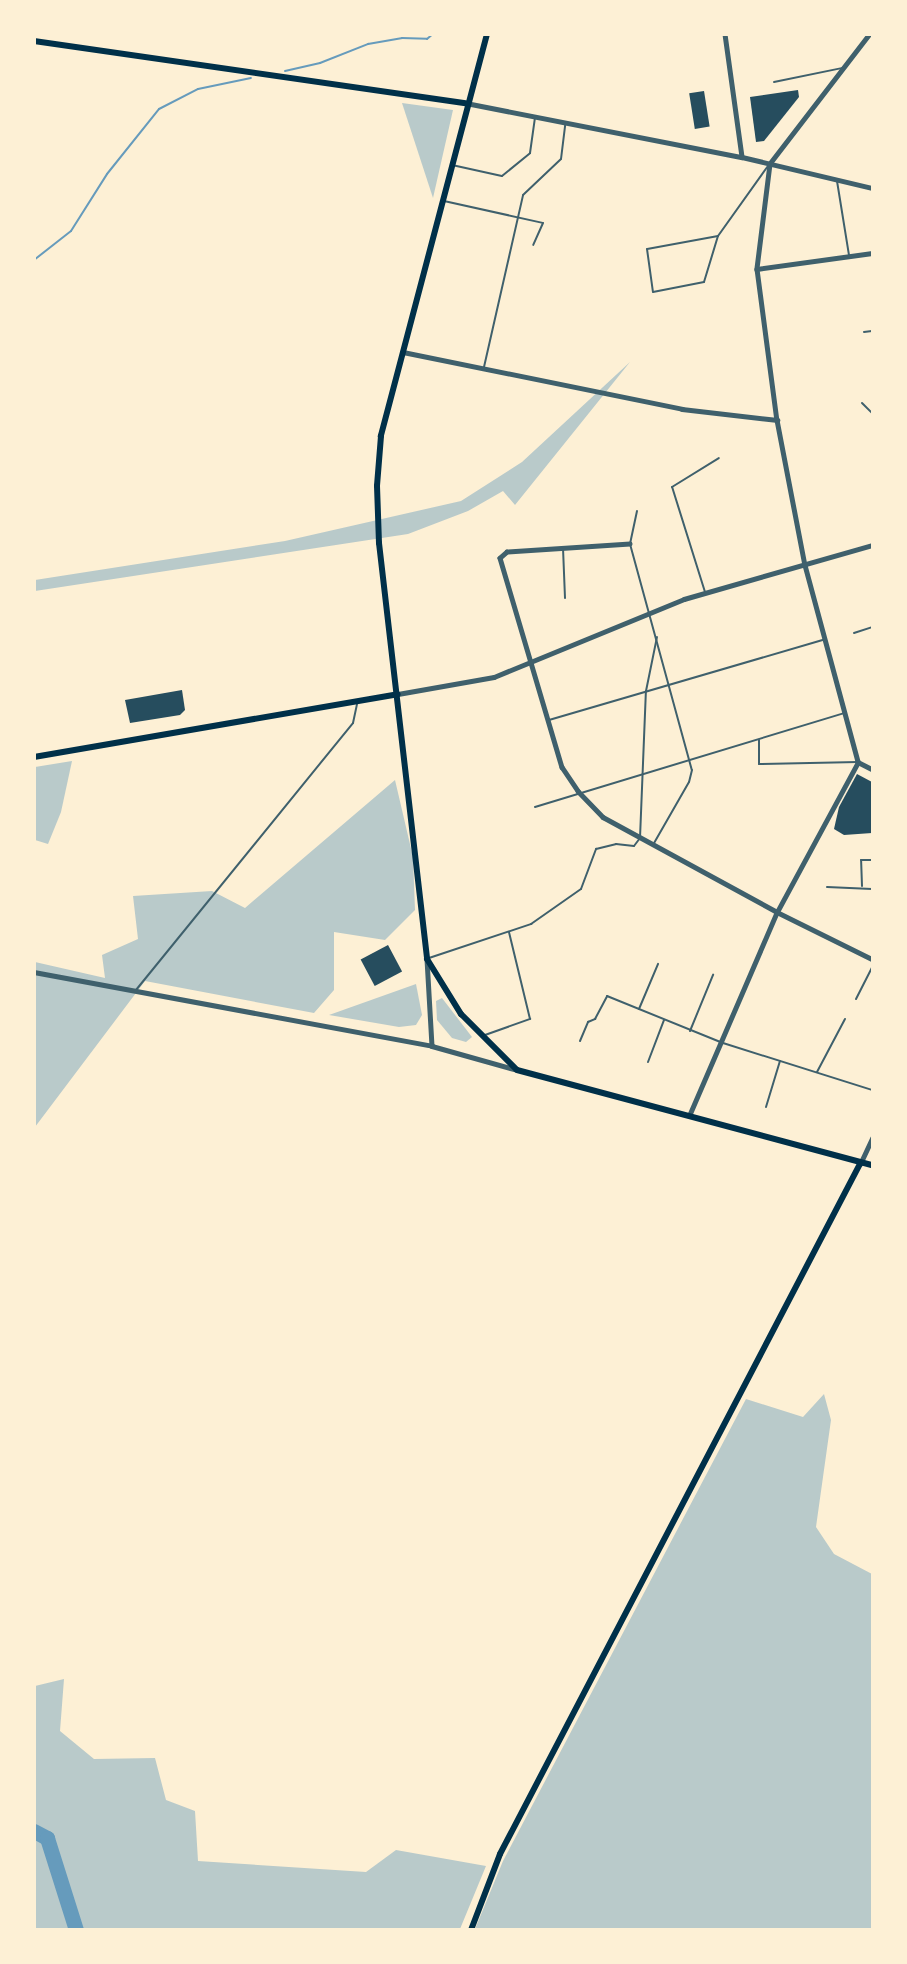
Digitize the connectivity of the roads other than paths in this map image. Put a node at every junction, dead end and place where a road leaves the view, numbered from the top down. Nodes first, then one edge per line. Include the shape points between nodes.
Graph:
1 (487, 34) edge
2 (725, 34) edge
3 (870, 34) edge
4 (34, 41) edge
5 (844, 67) junction
6 (774, 82) dead end
7 (466, 103) junction
8 (535, 116) junction
9 (566, 122) junction
10 (742, 157) junction
11 (450, 164) junction
12 (770, 164) junction
13 (837, 181) junction
14 (873, 188) edge
15 (441, 200) junction
16 (518, 215) junction
17 (718, 236) junction
18 (533, 245) dead end
19 (873, 253) edge
20 (849, 256) junction
21 (757, 269) junction
22 (873, 331) edge
23 (864, 332) dead end
24 (403, 351) junction
25 (484, 368) junction
26 (862, 403) dead end
27 (873, 413) edge
28 (777, 420) junction
29 (719, 459) dead end
30 (638, 511) dead end
31 (630, 544) junction
32 (873, 545) edge
33 (563, 548) junction
34 (805, 565) junction
35 (705, 592) junction
36 (565, 598) dead end
37 (652, 612) junction
38 (873, 627) edge
39 (854, 633) dead end
40 (657, 637) junction
41 (823, 640) junction
42 (531, 662) junction
43 (670, 686) junction
44 (646, 691) junction
45 (398, 694) junction
46 (357, 701) junction
47 (844, 713) junction
48 (546, 720) junction
49 (759, 739) junction
50 (34, 757) edge
51 (687, 758) junction
52 (858, 762) junction
53 (873, 769) edge
54 (644, 772) junction
55 (578, 791) junction
56 (535, 807) dead end
57 (640, 838) junction
58 (653, 846) junction
59 (873, 860) edge
60 (862, 886) junction
61 (827, 887) dead end
62 (873, 889) edge
63 (777, 912) junction
64 (509, 932) junction
65 (427, 959) junction
66 (873, 959) edge
67 (658, 964) dead end
68 (873, 968) edge
69 (34, 972) edge
70 (713, 975) dead end
71 (136, 990) junction
72 (856, 999) dead end
73 (639, 1009) junction
74 (845, 1019) dead end
75 (664, 1020) junction
76 (690, 1030) junction
77 (482, 1036) junction
78 (580, 1041) dead end
79 (723, 1043) junction
80 (432, 1046) junction
81 (780, 1061) junction
82 (648, 1062) dead end
83 (517, 1070) junction
84 (817, 1072) junction
85 (873, 1090) edge
86 (766, 1107) dead end
87 (689, 1116) junction
88 (873, 1138) edge
89 (860, 1164) junction
90 (873, 1166) edge
91 (471, 1929) edge

1 - 7 main road
2 - 10 street
3 - 5 street
4 - 7 main road
5 - 6 lane
5 - 12 street
7 - 8 street
7 - 11 main road
8 - 9 street
8 - 11 lane via 530,153 502,176
9 - 10 street
9 - 16 lane via 561,159 523,195
10 - 12 street
11 - 15 main road
12 - 13 street
12 - 17 lane
12 - 21 street
13 - 14 street
13 - 20 lane
15 - 16 lane
15 - 24 main road via 416,314
16 - 18 lane via 543,223
16 - 25 lane
17 - 17 lane via 704,282 653,292 647,249
19 - 20 street
20 - 21 street
21 - 28 street
22 - 23 lane
24 - 25 street
24 - 45 main road via 381,436 377,486 379,543
25 - 28 street via 682,409
26 - 27 lane
28 - 34 street
29 - 35 lane via 672,488
30 - 31 lane
31 - 33 street
31 - 37 lane
32 - 34 street
33 - 36 lane
33 - 42 street via 507,552 501,558
34 - 35 street
34 - 41 street
35 - 37 street
37 - 40 lane
37 - 42 street
38 - 39 lane
40 - 43 lane
40 - 44 lane
41 - 43 lane
41 - 47 street
42 - 45 street via 494,677
42 - 48 street
43 - 44 lane
43 - 51 lane
44 - 48 lane
44 - 54 lane
45 - 46 main road
45 - 65 main road via 419,921
46 - 50 main road
46 - 71 lane via 352,723
47 - 49 lane
47 - 52 street
48 - 55 street via 562,767
49 - 51 lane
49 - 52 lane via 759,764
51 - 54 lane
51 - 58 lane via 692,770 689,782
52 - 53 street
52 - 63 street
54 - 55 lane
54 - 57 lane
55 - 56 lane
55 - 57 street via 603,817
57 - 58 street
57 - 64 lane via 634,846 601,845 581,889 531,924
58 - 63 street
59 - 60 lane via 861,860
60 - 61 lane
60 - 62 lane
63 - 66 street
63 - 79 street
64 - 65 lane
64 - 77 lane via 530,1019
65 - 77 main road via 461,1014
65 - 80 street
67 - 73 lane
68 - 72 lane
69 - 71 street
70 - 76 lane
71 - 80 street
73 - 75 lane
73 - 78 lane via 607,996
74 - 84 lane
75 - 76 lane
75 - 82 lane
76 - 79 lane
77 - 83 main road
79 - 81 lane
79 - 87 street
80 - 83 street
81 - 84 lane
81 - 86 lane
83 - 87 main road
84 - 85 lane
87 - 89 main road
88 - 89 street
89 - 90 main road
89 - 91 main road via 500,1854

